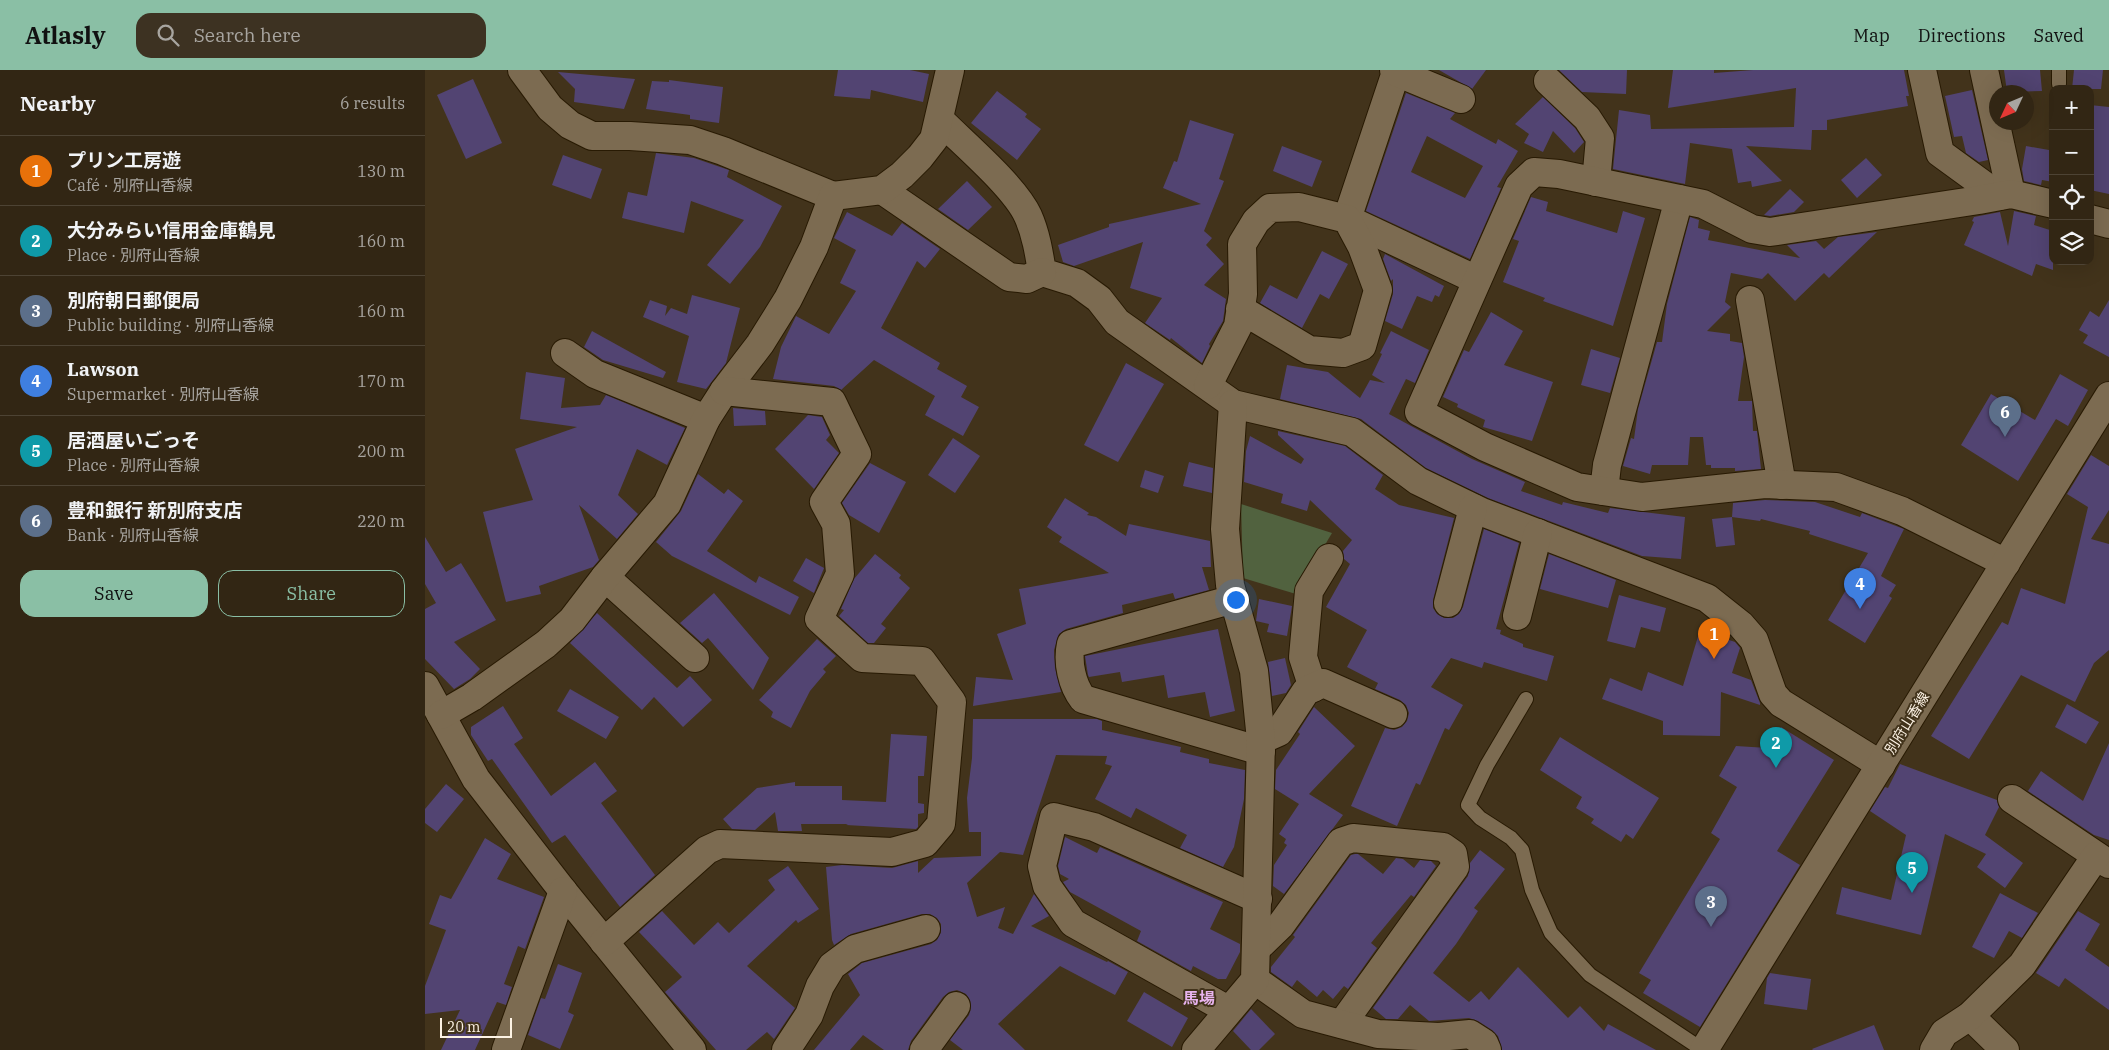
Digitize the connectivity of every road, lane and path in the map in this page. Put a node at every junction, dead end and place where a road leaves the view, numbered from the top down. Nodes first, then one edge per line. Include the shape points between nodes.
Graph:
1 (522, 70) edge
2 (950, 70) edge
3 (1923, 70) edge
4 (1984, 70) edge
5 (1395, 71) edge
6 (1548, 81) dead end
7 (1461, 99) dead end
8 (940, 120) junction
9 (1596, 182) junction
10 (882, 190) junction
11 (2005, 195) junction
12 (833, 196) junction
13 (1679, 199) junction
14 (2049, 203) edge
15 (1347, 218) junction
16 (2094, 220) edge
17 (2109, 224) edge
18 (1042, 272) junction
19 (1477, 280) junction
20 (1750, 300) dead end
21 (1241, 309) junction
22 (565, 353) dead end
23 (1208, 385) junction
24 (724, 391) junction
25 (2109, 396) edge
26 (1233, 404) junction
27 (706, 419) junction
28 (1782, 485) junction
29 (1604, 491) junction
30 (1473, 508) junction
31 (1538, 533) junction
32 (1329, 558) dead end
33 (2006, 563) junction
34 (605, 576) junction
35 (1234, 599) junction
36 (1448, 603) dead end
37 (1517, 616) dead end
38 (695, 658) dead end
39 (425, 686) edge
40 (1313, 688) junction
41 (1526, 700) dead end
42 (1393, 714) dead end
43 (441, 715) junction
44 (1261, 746) junction
45 (1881, 765) junction
46 (2012, 799) dead end
47 (2103, 860) edge
48 (563, 890) junction
49 (1258, 899) junction
50 (926, 929) dead end
51 (604, 942) junction
52 (1256, 949) junction
53 (1255, 980) junction
54 (957, 1006) dead end
55 (1227, 1010) junction
56 (1970, 1016) junction
57 (1343, 1024) junction
58 (506, 1050) edge
59 (692, 1050) edge
60 (786, 1050) edge
61 (924, 1050) edge
62 (1195, 1050) edge
63 (1487, 1050) edge
64 (1703, 1050) edge
65 (1934, 1050) edge
66 (2005, 1050) edge

1 - 12 street via 550,108 570,125 592,136 690,140
2 - 8 street
3 - 11 street via 1939,154
4 - 11 street
5 - 7 street
5 - 15 street
6 - 9 street via 1587,118 1599,138
8 - 10 street via 934,139 920,157
8 - 18 street via 1010,191 1027,215 1036,238
9 - 13 street
9 - 19 street via 1534,172 1519,186
10 - 12 street
10 - 18 street via 1009,277 1027,279
11 - 13 street via 1770,232 1752,229 1703,204
11 - 14 street
12 - 24 street via 814,247 788,299 760,344
13 - 29 street via 1607,465
15 - 19 street
15 - 21 street via 1299,207 1269,208 1256,221 1242,244
15 - 21 street via 1378,290 1361,346 1343,354 1309,350
16 - 17 street
18 - 23 street via 1077,283 1099,299 1117,322
19 - 29 street via 1419,412 1485,447 1577,487
20 - 28 street
21 - 23 street via 1238,326
22 - 27 street via 595,374
23 - 26 street
24 - 27 street
24 - 51 street via 833,402 857,454 824,502 836,524 840,574 819,619 862,658 923,661 952,702 941,824 925,842 892,852 721,844 707,850
25 - 33 street, 別府山香線
26 - 30 street via 1352,432 1418,481
26 - 35 street via 1225,529
27 - 34 street via 667,504
28 - 29 street via 1642,497
28 - 33 street via 1836,487 1902,511
30 - 31 street
30 - 36 street
31 - 37 street
31 - 45 street via 1717,604 1754,640 1773,694 1781,703
32 - 40 street via 1309,590 1303,657
33 - 45 street, 別府山香線
34 - 38 street
34 - 43 street via 572,620 546,644
35 - 44 street via 1254,671
35 - 44 street via 1071,644 1069,654 1076,689 1083,700
39 - 43 street
40 - 42 street via 1323,682
40 - 44 street via 1307,691 1279,732
41 - 64 lane via 1467,805 1522,850 1532,890 1551,933 1590,975
43 - 48 street via 476,780
44 - 49 street
45 - 64 street, 別府山香線
46 - 47 street
47 - 56 street via 2022,965
48 - 51 street
48 - 58 street
49 - 52 street
49 - 55 street via 1094,827 1054,817 1042,866 1047,886 1073,924
50 - 60 street via 855,949 832,966 809,1015
51 - 59 street
52 - 53 street
52 - 57 street via 1280,926 1341,842 1353,838 1443,847 1453,854 1455,867
53 - 55 street
53 - 57 street via 1303,1014
54 - 61 street
55 - 62 street
56 - 65 street via 1944,1033
56 - 66 street
57 - 63 street via 1378,1034 1439,1037 1469,1034

